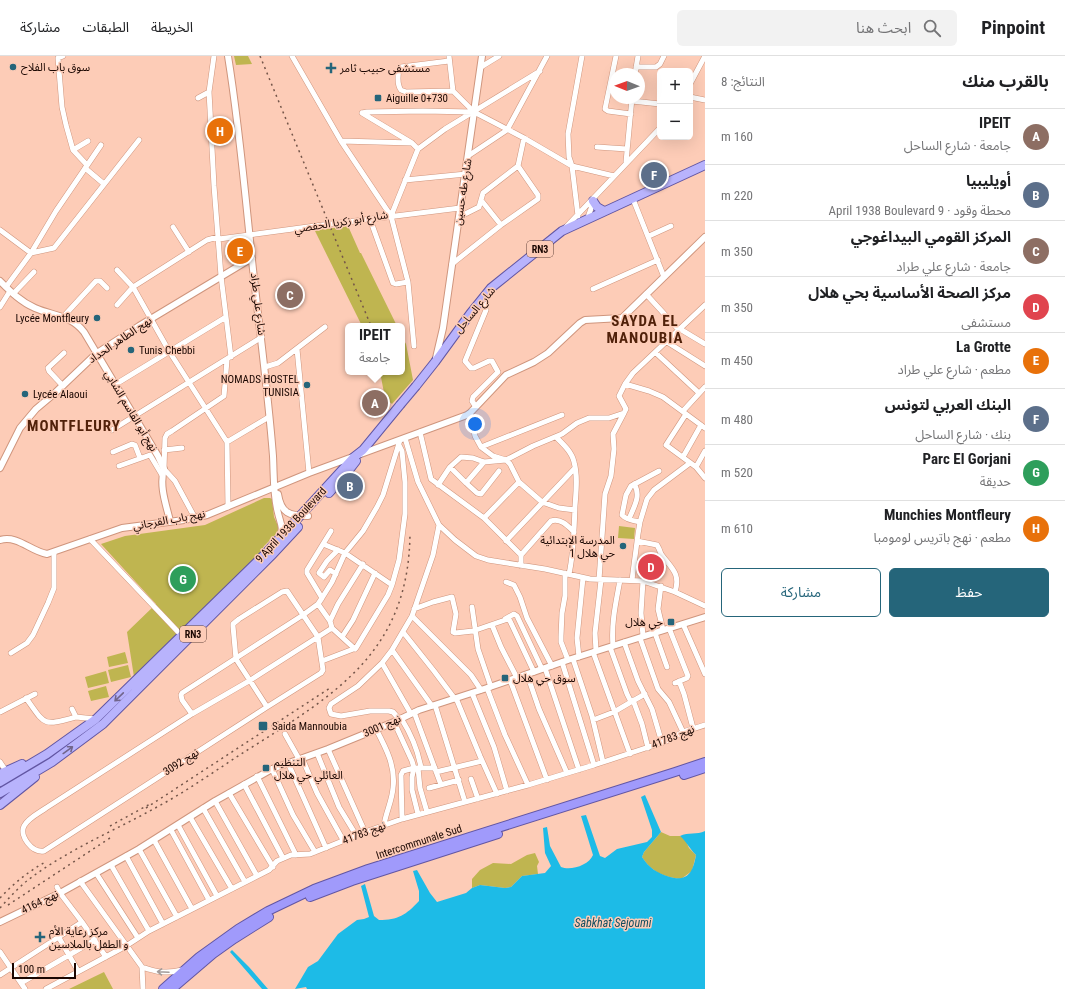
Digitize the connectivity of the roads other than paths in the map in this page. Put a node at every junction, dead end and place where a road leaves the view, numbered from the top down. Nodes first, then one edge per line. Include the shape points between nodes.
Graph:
1 (214, 56) edge
2 (228, 56) edge
3 (292, 56) edge
4 (482, 56) edge
5 (499, 56) edge
6 (547, 56) edge
7 (582, 56) edge
8 (616, 56) edge
9 (638, 56) edge
10 (664, 56) edge
11 (705, 56) edge
12 (61, 57) edge
13 (449, 58) edge
14 (481, 67) junction
15 (636, 67) joint
16 (540, 71) junction
17 (693, 78) edge
18 (453, 91) junction
19 (209, 92) junction
20 (198, 98) dead end
21 (693, 98) edge
22 (705, 100) edge
23 (645, 102) edge
24 (632, 104) edge
25 (657, 104) edge
26 (474, 112) junction
27 (631, 114) junction
28 (508, 130) junction
29 (657, 131) edge
30 (524, 138) junction
31 (139, 140) dead end
32 (88, 141) dead end
33 (341, 141) junction
34 (412, 143) junction
35 (101, 145) dead end
36 (597, 147) dead end
37 (418, 149) junction
38 (627, 149) junction
39 (73, 150) junction
40 (468, 156) junction
41 (626, 162) junction
42 (705, 164) edge
43 (86, 166) junction
44 (518, 166) junction
45 (572, 166) junction
46 (466, 174) junction
47 (614, 176) junction
48 (405, 180) junction
49 (104, 184) junction
50 (594, 199) junction
51 (633, 199) junction
52 (481, 200) junction
53 (460, 208) junction
54 (604, 211) junction
55 (391, 216) junction
56 (578, 216) junction
57 (459, 217) junction
58 (370, 219) junction
59 (587, 220) junction
60 (501, 225) junction
61 (671, 226) dead end
62 (173, 227) dead end
63 (0, 230) edge
64 (562, 231) junction
65 (250, 235) junction
66 (649, 236) junction
67 (705, 237) edge
68 (219, 238) junction
69 (188, 252) junction
70 (31, 253) junction
71 (252, 258) junction
72 (658, 260) junction
73 (452, 264) junction
74 (117, 270) dead end
75 (34, 272) dead end
76 (221, 276) junction
77 (664, 277) junction
78 (0, 282) edge
79 (408, 282) junction
80 (133, 286) junction
81 (107, 288) dead end
82 (593, 289) dead end
83 (10, 290) junction
84 (646, 294) junction
85 (481, 300) junction
86 (117, 305) dead end
87 (705, 305) edge
88 (0, 307) edge
89 (63, 317) junction
90 (226, 317) junction
91 (151, 319) junction
92 (325, 327) dead end
93 (443, 328) junction
94 (679, 329) junction
95 (262, 337) junction
96 (667, 342) junction
97 (705, 344) edge
98 (414, 346) dead end
99 (446, 346) junction
100 (297, 349) junction
101 (169, 351) junction
102 (64, 353) dead end
103 (97, 353) junction
104 (656, 353) junction
105 (229, 359) junction
106 (435, 362) junction
107 (705, 366) edge
108 (265, 367) junction
109 (189, 383) junction
110 (116, 384) junction
111 (625, 384) junction
112 (63, 386) junction
113 (705, 387) edge
114 (699, 393) junction
115 (476, 407) junction
116 (206, 408) junction
117 (685, 412) junction
118 (624, 413) junction
119 (470, 414) junction
120 (562, 415) dead end
121 (134, 416) junction
122 (269, 417) junction
123 (703, 426) edge
124 (112, 430) dead end
125 (420, 432) junction
126 (556, 437) junction
127 (401, 441) junction
128 (227, 442) junction
129 (481, 447) junction
130 (182, 448) dead end
131 (164, 450) junction
132 (705, 451) edge
133 (113, 452) dead end
134 (359, 454) junction
135 (683, 457) junction
136 (140, 458) junction
137 (506, 460) junction
138 (484, 462) junction
139 (690, 463) junction
140 (118, 466) dead end
141 (450, 467) junction
142 (696, 467) junction
143 (0, 468) edge
144 (575, 468) junction
145 (342, 469) junction
146 (659, 470) dead end
147 (499, 471) dead end
148 (163, 472) junction
149 (309, 473) junction
150 (705, 478) edge
151 (519, 482) junction
152 (466, 483) junction
153 (275, 484) junction
154 (634, 484) junction
155 (438, 485) junction
156 (638, 497) junction
157 (647, 499) junction
158 (542, 502) junction
159 (228, 507) junction
160 (575, 510) junction
161 (304, 516) junction
162 (195, 518) junction
163 (484, 518) junction
164 (629, 519) junction
165 (170, 521) junction
166 (640, 522) junction
167 (439, 526) junction
168 (331, 531) dead end
169 (574, 532) junction
170 (90, 539) junction
171 (0, 540) edge
172 (278, 540) junction
173 (506, 541) junction
174 (637, 541) junction
175 (323, 544) junction
176 (338, 550) junction
177 (54, 552) junction
178 (345, 553) junction
179 (521, 555) junction
180 (363, 564) junction
181 (521, 566) junction
182 (375, 573) junction
183 (336, 574) junction
184 (567, 574) junction
185 (583, 578) junction
186 (600, 580) junction
187 (620, 580) junction
188 (632, 580) junction
189 (643, 580) junction
190 (506, 582) dead end
191 (392, 585) junction
192 (661, 586) junction
193 (675, 592) junction
194 (322, 598) junction
195 (318, 604) junction
196 (705, 606) edge
197 (472, 607) dead end
198 (414, 609) junction
199 (303, 616) junction
200 (412, 616) junction
201 (705, 618) edge
202 (505, 619) junction
203 (330, 621) junction
204 (683, 624) junction
205 (492, 625) junction
206 (332, 628) junction
207 (666, 629) junction
208 (476, 630) junction
209 (403, 632) junction
210 (655, 633) junction
211 (182, 636) junction
212 (318, 637) junction
213 (342, 637) junction
214 (641, 637) junction
215 (624, 642) junction
216 (612, 646) junction
217 (355, 649) junction
218 (392, 650) junction
219 (594, 652) junction
220 (10, 653) dead end
221 (236, 659) junction
222 (570, 660) junction
223 (322, 661) junction
224 (382, 663) junction
225 (552, 666) junction
226 (667, 667) dead end
227 (544, 668) junction
228 (534, 672) junction
229 (527, 674) junction
230 (705, 674) edge
231 (517, 678) junction
232 (510, 680) junction
233 (249, 681) junction
234 (486, 688) junction
235 (472, 693) junction
236 (35, 694) dead end
237 (645, 694) junction
238 (26, 698) junction
239 (455, 698) junction
240 (632, 701) junction
241 (433, 706) junction
242 (267, 707) junction
243 (72, 709) dead end
244 (0, 712) edge
245 (614, 712) junction
246 (412, 713) junction
247 (192, 714) junction
248 (76, 717) junction
249 (96, 719) junction
250 (398, 720) junction
251 (593, 720) junction
252 (705, 725) edge
253 (693, 728) junction
254 (376, 729) junction
255 (683, 732) junction
256 (285, 734) dead end
257 (662, 743) junction
258 (648, 748) junction
259 (328, 749) junction
260 (318, 753) junction
261 (47, 754) junction
262 (630, 754) junction
263 (301, 758) junction
264 (482, 761) junction
265 (0, 762) edge
266 (52, 762) junction
267 (603, 762) junction
268 (705, 762) edge
269 (288, 763) junction
270 (594, 765) junction
271 (418, 768) junction
272 (455, 768) junction
273 (705, 768) edge
274 (272, 769) junction
275 (435, 770) junction
276 (579, 770) junction
277 (3, 772) edge
278 (568, 774) junction
279 (257, 776) junction
280 (471, 779) dead end
281 (458, 780) junction
282 (547, 780) junction
283 (0, 782) edge
284 (244, 784) junction
285 (441, 785) junction
286 (528, 785) junction
287 (429, 788) dead end
288 (507, 791) junction
289 (0, 793) edge
290 (229, 793) junction
291 (497, 794) junction
292 (478, 799) junction
293 (215, 801) junction
294 (465, 802) junction
295 (0, 805) edge
296 (203, 808) junction
297 (427, 812) junction
298 (418, 814) junction
299 (190, 817) junction
300 (402, 818) junction
301 (178, 825) junction
302 (384, 825) junction
303 (170, 830) junction
304 (365, 832) junction
305 (356, 835) junction
306 (154, 840) junction
307 (343, 840) junction
308 (326, 848) junction
309 (139, 849) junction
310 (315, 852) junction
311 (296, 855) junction
312 (126, 856) junction
313 (283, 858) junction
314 (111, 865) junction
315 (273, 867) junction
316 (96, 873) junction
317 (257, 876) junction
318 (80, 881) junction
319 (245, 882) junction
320 (232, 889) junction
321 (58, 890) junction
322 (217, 896) junction
323 (209, 900) junction
324 (192, 909) junction
325 (177, 917) junction
326 (0, 922) edge
327 (82, 922) junction
328 (162, 924) junction
329 (150, 930) junction
330 (58, 936) junction
331 (138, 938) junction
332 (95, 940) junction
333 (126, 946) junction
334 (0, 952) edge
335 (69, 955) junction
336 (106, 957) junction
337 (142, 967) junction
338 (10, 968) junction
339 (185, 970) junction
340 (78, 971) junction
341 (0, 975) edge
342 (21, 983) junction
343 (25, 989) edge
344 (46, 989) edge
345 (143, 989) edge
346 (163, 989) edge
347 (172, 989) edge

1 - 19 street
2 - 65 street, شارع علي طراد
3 - 33 street
4 - 14 street, شارع طه حسين
5 - 14 street
6 - 16 street
7 - 45 street via 568,134
8 - 27 street via 605,109
9 - 15 street
10 - 15 street via 656,68
11 - 17 street
12 - 39 street via 62,107
13 - 18 street
13 - 18 street via 401,67 399,88 406,92
14 - 26 street, شارع طه حسين
16 - 26 street
16 - 28 street
18 - 26 street
19 - 20 street
19 - 68 street
21 - 22 street
23 - 25 street
24 - 27 street
26 - 28 street
26 - 34 street via 362,113
26 - 37 street
26 - 40 street, شارع طه حسين
27 - 38 street
28 - 30 street
28 - 40 street
29 - 41 street
30 - 44 street
30 - 45 street
31 - 49 street
32 - 39 street
33 - 34 street
33 - 55 street
34 - 37 street
35 - 43 street
36 - 38 street
37 - 48 street, شارع أبو زكريا الحفصي
38 - 41 street
39 - 43 street
40 - 46 street, شارع طه حسين
41 - 47 street
42 - 51 main road, شارع الساحل / RN3
43 - 49 street
43 - 70 street
44 - 52 street via 483,193
44 - 60 street via 539,198
45 - 47 street
45 - 56 street
46 - 48 street
46 - 53 street, شارع طه حسين
47 - 50 street
48 - 55 street, شارع أبو زكريا الحفصي
49 - 70 street via 55,247
50 - 54 main road via 597,207
50 - 56 street
50 - 59 street
51 - 54 main road, شارع الساحل / RN3
51 - 66 street
52 - 57 street via 478,207
52 - 60 street
53 - 55 street
53 - 57 street, شارع طه حسين
54 - 59 main road, شارع الساحل / RN3
55 - 58 street, شارع أبو زكريا الحفصي
55 - 79 street
56 - 64 street
57 - 73 street, شارع طه حسين
58 - 65 street, شارع أبو زكريا الحفصي, bridge
58 - 79 street via 393,283
59 - 64 main road, شارع الساحل / RN3
60 - 73 street
61 - 66 street
62 - 69 street
63 - 70 street
64 - 85 main road, شارع الساحل / RN3 via 491,288
65 - 68 street, شارع أبو زكريا الحفصي
65 - 71 street, شارع علي طراد
66 - 72 street
67 - 77 street
68 - 69 street, شارع أبو زكريا الحفصي via 208,240
68 - 76 street
69 - 80 street, شارع أبو زكريا الحفصي
70 - 83 street
71 - 76 street, نهج الطاهر الحداد
71 - 95 street, شارع علي طراد
72 - 77 street
72 - 82 street
73 - 93 street, شارع طه حسين
74 - 80 street
75 - 83 street
76 - 90 street
76 - 91 street, نهج الطاهر الحداد
77 - 84 street
78 - 83 street, نهج أبو القاسم الشابي
79 - 98 street
80 - 86 street, شارع أبو زكريا الحفصي
80 - 91 street
81 - 89 street via 96,280
83 - 88 street
83 - 89 street, نهج أبو القاسم الشابي via 35,308
84 - 94 street
84 - 115 street via 620,319 580,322 548,353 506,375
85 - 99 main road, شارع الساحل / RN3
85 - 115 street via 486,310 465,360 472,368 492,361 498,372 473,397 472,401
87 - 94 street
89 - 103 street, نهج أبو القاسم الشابي via 80,327
90 - 101 street
90 - 105 street
91 - 101 street
91 - 103 street, نهج الطاهر الحداد
92 - 100 street
93 - 99 street
93 - 106 street
94 - 96 street
94 - 97 street
95 - 105 street
95 - 108 street, شارع علي طراد
96 - 104 street
96 - 107 street
99 - 106 main road, شارع الساحل / RN3
100 - 108 street via 278,363
100 - 149 street
101 - 109 street
101 - 110 street
102 - 112 street via 48,368
103 - 110 street, نهج أبو القاسم الشابي
103 - 112 street, نهج الطاهر الحداد
104 - 111 street via 633,373
104 - 114 street
105 - 109 street
105 - 116 street via 225,394
106 - 134 main road, شارع الساحل / RN3, bridge
108 - 122 street, شارع علي طراد
109 - 116 street
109 - 121 street
110 - 121 street, نهج أبو القاسم الشابي
111 - 117 street via 663,397
111 - 118 street via 619,396 626,409
112 - 143 street, نهج الطاهر الحداد via 36,409 20,428
113 - 114 street
114 - 117 street
115 - 119 street
116 - 128 street
116 - 131 street via 167,434
117 - 123 street
117 - 135 street via 666,444
118 - 126 street via 609,418 589,418
118 - 186 street via 613,434 614,450 605,499
119 - 125 street
119 - 129 street via 475,436
120 - 129 street
121 - 124 street
121 - 148 street, نهج أبو القاسم الشابي
122 - 128 street
122 - 153 street, شارع علي طراد
123 - 135 street
125 - 127 street
125 - 155 street via 429,475
126 - 137 street
126 - 144 street via 571,454
127 - 134 street
127 - 167 street
127 - 178 street via 383,495 363,531
127 - 191 street via 405,514 399,560
128 - 159 street
129 - 137 street via 493,456
130 - 131 street
131 - 148 street
132 - 142 street
133 - 136 street via 132,444 135,445
134 - 145 main road, 9 April 1938 Boulevard / RN3
135 - 139 street
136 - 140 street
136 - 148 street via 152,456
137 - 138 street
137 - 151 street
138 - 141 street via 463,457
138 - 152 street
139 - 142 street
139 - 157 street via 654,490
141 - 152 street
141 - 155 street
142 - 150 street
144 - 158 street
144 - 160 street
145 - 149 street, نهج باب القرجاني
145 - 161 main road, 9 April 1938 Boulevard / RN3
146 - 154 street
147 - 152 street via 481,494
148 - 162 street via 175,481
148 - 165 street, نهج أبو القاسم الشابي via 163,493
149 - 153 street, نهج باب القرجاني
151 - 158 street
151 - 163 street
153 - 159 street, نهج باب القرجاني
153 - 161 street, شارع علي طراد via 282,508 288,514
153 - 172 street, شارع علي طراد via 275,503 282,528
154 - 156 street
154 - 164 street via 629,489 622,515
155 - 163 street
156 - 157 street
156 - 164 street
157 - 166 street
158 - 160 street
158 - 173 street
159 - 162 street, نهج باب القرجاني
160 - 169 street
161 - 172 main road, 9 April 1938 Boulevard / RN3
266 -> 161 main road, 9 April 1938 Boulevard / RN3 via 103,724 271,556
162 - 165 street, نهج باب القرجاني
163 - 173 street
164 - 166 street
165 - 170 street, نهج باب القرجاني via 122,528
166 - 174 street
167 - 181 street via 476,556
167 - 198 street via 433,555
168 - 175 street
169 - 179 street via 564,523 553,520
169 - 184 street
170 - 177 street, نهج باب القرجاني
170 - 211 street
171 - 177 street, نهج باب القرجاني via 11,538 43,553
172 - 211 main road, 9 April 1938 Boulevard / RN3
173 - 179 street
174 - 188 street
174 - 193 street via 657,545 675,573
175 - 176 street
175 - 194 street via 307,570
176 - 178 street
176 - 183 street via 319,573 324,577 330,570
177 - 220 street via 54,588 48,603 33,635
178 - 180 street
178 - 183 street
179 - 181 street
180 - 182 street
180 - 203 street
181 - 184 street
182 - 191 street
182 - 213 street
183 - 194 street
184 - 185 street
184 - 222 street via 560,636
185 - 186 street
185 - 222 street via 576,638
186 - 187 street
186 - 219 street
187 - 188 street
187 - 216 street via 614,611
188 - 189 street
189 - 192 street
189 - 214 street
190 - 225 street via 514,585 527,618
191 - 217 street
192 - 193 street
192 - 207 street via 658,609
193 - 196 street
194 - 195 street
195 - 199 street
195 - 203 street
197 - 208 street
198 - 200 street
198 - 208 street via 452,597 456,614 454,633
199 - 212 street
199 - 221 street
199 - 221 street via 284,591 239,619 233,624 232,631
200 - 209 street
200 - 234 street
201 - 204 street, نهج 3001
202 - 205 street
202 - 227 street via 514,614 517,616
202 - 228 street via 510,621
203 - 206 street
204 - 207 street, نهج 3001
204 - 230 street
205 - 208 street
205 - 231 street
206 - 212 street
206 - 213 street
207 - 210 street, نهج 3001
207 - 253 street via 688,676 677,682 684,694
208 - 234 street
209 - 218 street
209 - 239 street
210 - 214 street, نهج 3001
210 - 226 street
211 -> 249 main road, 9 April 1938 Boulevard / RN3
212 - 223 street
212 - 233 street
213 - 217 street
214 - 215 street, نهج 3001
214 - 255 street via 658,689 669,702
215 - 216 street, نهج 3001
215 - 237 street
216 - 219 street, نهج 3001
216 - 240 street via 627,694
217 - 223 street
218 - 224 street
218 - 241 street
219 - 222 street, نهج 3001
219 - 245 street
221 - 233 street
221 - 247 street via 182,693 182,700
222 - 225 street, نهج 3001
222 - 251 street
222 - 270 street
223 - 242 street, نهج 3092 via 323,672
224 - 246 street
224 - 250 street via 358,686 331,704 328,710 331,714 340,716 389,711 393,712
225 - 227 street, نهج 3001
227 - 228 street, نهج 3001
227 - 276 street
228 - 229 street, نهج 3001
229 - 231 street, نهج 3001
229 - 278 street via 539,709
231 - 232 street, نهج 3001
232 - 234 street, نهج 3001
232 - 282 street
233 - 242 street
233 - 247 street
234 - 235 street, نهج 3001
234 - 286 street
235 - 239 street, نهج 3001
235 - 288 street via 494,747
236 - 238 street
237 - 240 street
237 - 257 street via 652,708
238 - 244 street
238 - 248 street via 46,722
239 - 241 street, نهج 3001
239 - 264 street
240 - 245 street
240 - 258 street via 642,724
241 - 246 street, نهج 3001
241 - 272 street
242 - 247 street, نهج 3092 via 44,852 34,850 23,831 26,824 46,808
243 - 248 street
245 - 251 street
245 - 262 street
246 - 250 street, نهج 3001
246 - 275 street
248 - 249 street
249 - 261 main road, 9 April 1938 Boulevard / RN3
250 - 254 street, نهج 3001
250 - 271 street
250 - 271 street via 413,739 418,753
251 - 267 street
252 - 253 street, نهج 41783
253 - 255 street, نهج 41783
254 - 259 street, نهج 3001
254 - 302 street via 389,755 394,775
255 - 257 street, نهج 41783
256 - 263 street
257 - 258 street, نهج 41783
258 - 262 street, نهج 41783
259 - 260 street, نهج 3001
259 - 304 street
260 - 263 street, نهج 3001
260 - 305 street via 339,807
261 - 277 main road
261 - 283 main road, 9 April 1938 Boulevard / RN3
262 - 267 street, نهج 41783
263 - 269 street, نهج 3001
263 - 307 street
264 - 272 street
264 - 291 street
265 - 277 street
266 - 289 main road, 9 April 1938 Boulevard / RN3
266 - 295 main road
267 - 270 street, نهج 41783
268 - 339 highway, Intercommunale Sud via 328,883 290,900 238,929
269 - 274 street, نهج 3001
269 - 308 street
270 - 276 street, نهج 41783
271 - 275 street
271 - 297 street via 420,788
271 - 298 street via 412,777 412,790
271 - 300 street via 402,772
272 - 275 street
272 - 281 street
273 - 347 highway, Intercommunale Sud via 316,894 273,915 234,939
274 - 279 street, نهج 3001
274 - 310 street via 293,815
275 - 285 street
276 - 278 street, نهج 41783
278 - 282 street, نهج 41783
279 - 284 street, نهج 3001
279 - 311 street
280 - 292 street
281 - 285 street
281 - 294 street
282 - 286 street, نهج 41783
284 - 290 street, نهج 3001
284 - 313 street
285 - 287 street
286 - 288 street, نهج 41783
288 - 291 street, نهج 41783
290 - 293 street, نهج 3001
290 - 315 street
291 - 292 street, نهج 41783
292 - 294 street, نهج 41783
293 - 296 street, نهج 3001
293 - 317 street
294 - 297 street, نهج 41783
296 - 299 street, نهج 3001
296 - 319 street
297 - 298 street, نهج 41783
298 - 300 street, نهج 41783
299 - 301 street, نهج 3001
299 - 320 street
300 - 302 street, نهج 41783
301 - 303 street, نهج 3001
301 - 322 street
302 - 304 street, نهج 41783
303 - 306 street, نهج 3001
303 - 323 street
304 - 305 street, نهج 41783
305 - 307 street, نهج 41783
306 - 309 street, نهج 3001
306 - 324 street
307 - 308 street, نهج 41783
308 - 310 street, نهج 41783
309 - 312 street, نهج 3001
309 - 325 street
310 - 311 street, نهج 41783
311 - 313 street, نهج 41783
312 - 314 street, نهج 3001
312 - 328 street
313 - 315 street, نهج 41783
314 - 316 street, نهج 3001
314 - 329 street
315 - 317 street, نهج 41783
316 - 318 street, نهج 3001
316 - 331 street
317 - 319 street, نهج 41783
318 - 321 street, نهج 4164
318 - 333 street
319 - 320 street, نهج 41783
320 - 322 street, نهج 41783
321 - 326 street, نهج 4164
321 - 327 street
322 - 323 street, نهج 41783
323 - 324 street, نهج 41783
324 - 325 street, نهج 41783
325 - 328 street, نهج 41783
327 - 330 street
327 - 332 street
328 - 329 street, نهج 41783
329 - 331 street, نهج 41783
330 - 335 street
330 - 338 street
331 - 333 street, نهج 41783
332 - 335 street
332 - 336 street
333 - 336 street, نهج 41783
333 - 337 street
334 - 338 street
335 - 340 street
335 - 342 street
336 - 340 street, نهج 41783
339 -> 337 street via 161,973
337 - 345 street
338 - 341 street
338 - 342 street
339 - 346 highway, Intercommunale Sud
340 - 344 street, نهج 41783
342 - 343 street

